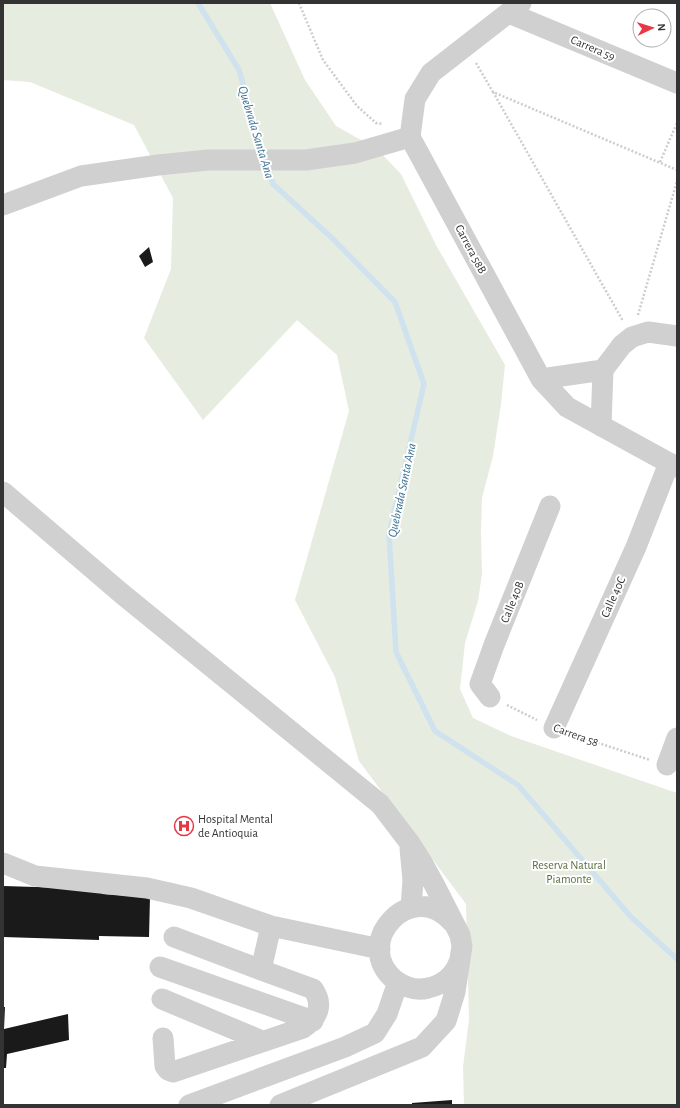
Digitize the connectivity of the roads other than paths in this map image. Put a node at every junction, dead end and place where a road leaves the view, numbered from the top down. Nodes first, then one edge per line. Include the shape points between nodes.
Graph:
1 (515, 8) edge
2 (677, 84) edge
3 (410, 132) junction
4 (3, 205) edge
5 (677, 336) edge
6 (603, 370) junction
7 (540, 378) junction
8 (601, 426) junction
9 (673, 465) edge
10 (3, 492) edge
11 (550, 506) dead end
12 (490, 697) road end
13 (554, 728) road end
14 (677, 738) edge
15 (667, 765) road end
16 (409, 842) junction
17 (3, 863) edge
18 (411, 908) junction
19 (455, 925) junction
20 (271, 926) junction
21 (174, 937) dead end
22 (380, 949) junction
23 (461, 957) junction
24 (160, 967) dead end
25 (261, 970) junction
26 (398, 982) junction
27 (162, 999) dead end
28 (312, 1021) junction
29 (163, 1038) dead end
30 (262, 1041) junction
31 (189, 1105) edge
32 (280, 1105) edge

1 - 2 street, Carrera 59
1 - 3 street via 431,73 414,99
3 - 4 street via 355,153 306,160 231,159 158,165 81,176
3 - 7 street, Carrera 58B
5 - 6 street via 648,332 632,337 622,345
6 - 7 street
6 - 8 street
7 - 8 street, Carrera 58B via 567,407
8 - 9 street, Carrera 58B
9 - 13 street, Calle 40C
10 - 16 street via 121,593 380,804
11 - 12 street, Calle 40B via 480,684
14 - 15 street
16 - 18 street via 413,880
16 - 19 street
17 - 20 street via 35,876 147,888 191,898
18 - 19 street via 431,908 440,911
18 - 22 street via 402,911 388,923 380,939
19 - 23 street via 460,935
20 - 22 street
20 - 25 street
21 - 25 street
22 - 26 street via 383,964
23 - 26 street via 452,974 436,986 416,989
23 - 32 street via 455,992 446,1021 422,1047
24 - 28 street
25 - 28 street via 313,990 318,997 319,1008
26 - 31 street via 387,1014 374,1033 345,1047
27 - 30 street
28 - 30 street via 303,1028
29 - 30 street via 164,1066 172,1072

